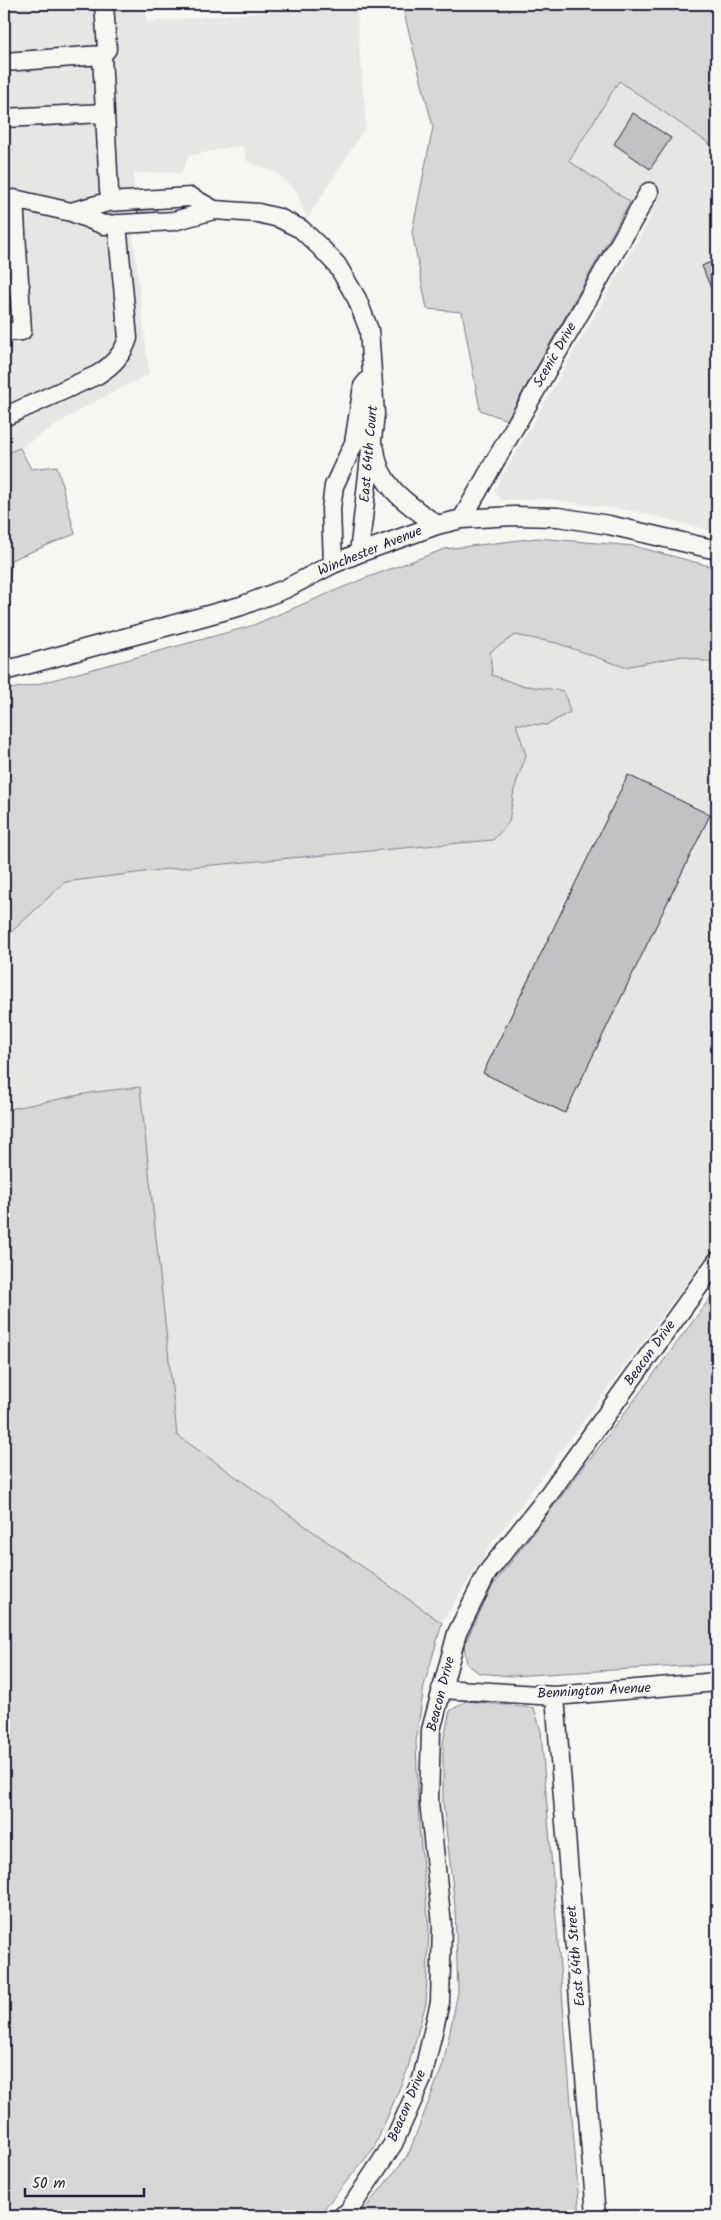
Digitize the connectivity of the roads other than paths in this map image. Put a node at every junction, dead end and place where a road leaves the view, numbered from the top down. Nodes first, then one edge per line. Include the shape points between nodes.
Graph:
1 (104, 4) edge
2 (102, 55) junction
3 (4, 62) edge
4 (104, 114) junction
5 (4, 118) edge
6 (109, 191) junction
7 (649, 192) dead end
8 (191, 197) junction
9 (9, 200) edge
10 (214, 210) junction
11 (71, 212) junction
12 (117, 224) junction
13 (12, 286) edge
14 (4, 332) edge
15 (371, 376) junction
16 (4, 417) edge
17 (373, 431) junction
18 (462, 519) junction
19 (437, 525) junction
20 (717, 550) edge
21 (359, 553) junction
22 (333, 564) junction
23 (4, 671) edge
24 (717, 1261) edge
25 (717, 1682) edge
26 (441, 1689) junction
27 (555, 1696) junction
28 (342, 2216) edge
29 (596, 2216) edge

1 - 2 street via 107,49
2 - 3 street
2 - 4 street
4 - 5 street
4 - 6 street
6 - 8 street via 177,186
6 - 11 street
7 - 18 street, Scenic Drive
8 - 10 street, East 64th Court
8 - 11 street, East 64th Court via 108,202
9 - 11 street, East 64th Court
9 - 13 street
10 - 12 street, East 64th Court via 174,221
10 - 15 street, East 64th Court via 258,212 279,218 301,229 322,249 337,265 358,299 369,330
11 - 12 street, East 64th Court via 104,225
12 - 16 street via 128,338 124,349 108,368 97,375
13 - 14 street via 22,332
15 - 17 street, East 64th Court via 375,414
15 - 22 street via 363,386 354,443 334,486
17 - 19 street via 380,472 393,491
17 - 21 street, East 64th Court
18 - 19 street, Winchester Avenue
18 - 20 street, Winchester Avenue via 558,517 609,525
19 - 21 street, Winchester Avenue
21 - 22 street, Winchester Avenue
22 - 23 street, Winchester Avenue via 285,589 241,606
24 - 26 street, Beacon Drive via 541,1505 487,1573 457,1633
25 - 27 street, Bennington Avenue
26 - 27 street, Bennington Avenue
26 - 28 street, Beacon Drive via 431,1730 429,1801 442,1925 440,2002 422,2079 392,2144 348,2212
27 - 29 street, East 64th Street

